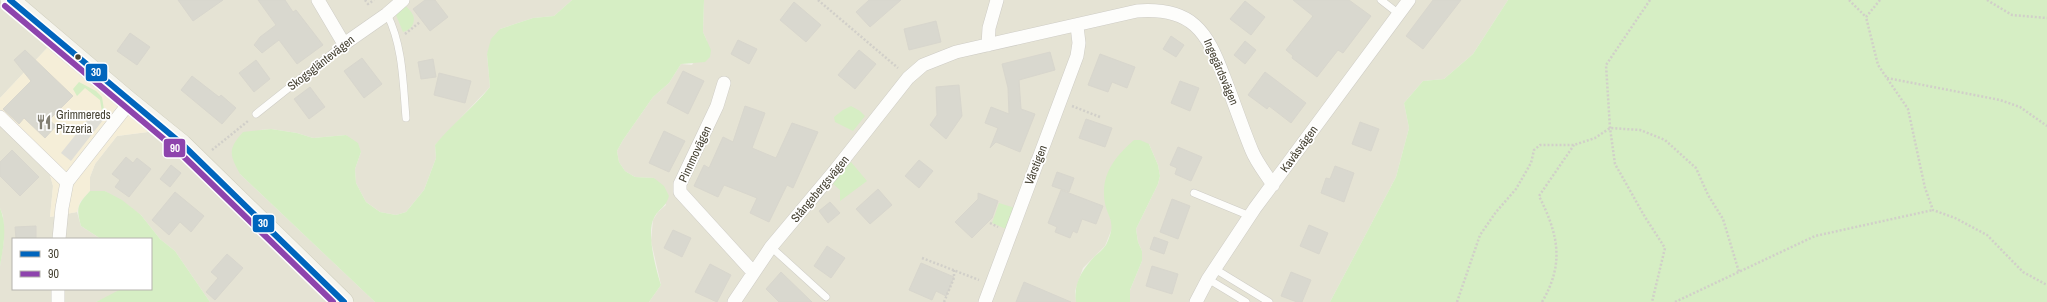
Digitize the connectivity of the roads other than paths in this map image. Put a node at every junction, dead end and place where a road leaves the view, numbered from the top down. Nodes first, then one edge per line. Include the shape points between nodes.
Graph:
1 (10, 0) edge
2 (318, 0) edge
3 (403, 0) edge
4 (997, 0) edge
5 (1381, 0) edge
6 (1409, 0) edge
7 (1156, 5) edge
8 (387, 14) junction
9 (1399, 14) junction
10 (1077, 26) junction
11 (344, 44) junction
12 (988, 45) junction
13 (908, 78) joint
14 (724, 83) dead end
15 (130, 102) junction
16 (256, 114) road end
17 (0, 117) edge
18 (406, 118) dead end
19 (67, 182) junction
20 (1273, 185) junction
21 (1194, 193) dead end
22 (1250, 216) junction
23 (59, 238) edge
24 (771, 247) junction
25 (753, 272) junction
26 (1212, 274) junction
27 (58, 290) edge
28 (826, 297) dead end
29 (58, 302) edge
30 (344, 302) edge
31 (734, 302) edge
32 (985, 302) edge
33 (1196, 302) edge
34 (1246, 302) edge
35 (1270, 302) edge

1 - 15 street
2 - 11 street
3 - 8 street, Skogsgläntevägen
4 - 12 street via 989,28
5 - 9 lane
6 - 9 street, Kavåsvägen
7 - 10 street, Ingegärdsvägen
7 - 20 street, Ingegärdsvägen via 1186,19 1209,40 1252,153
8 - 11 street, Skogsgläntevägen
8 - 18 lane via 398,39
9 - 20 street, Kavåsvägen
10 - 12 street, Ingegärdsvägen
10 - 32 street, Vårstigen via 1077,56
11 - 16 lane, Skogsgläntevägen
12 - 13 street, Ingegärdsvägen via 940,58 923,66
13 - 24 street, Stångebergsvägen
14 - 25 street, Pinnmovägen via 717,106 680,184 680,192
15 - 19 street
15 - 30 street via 182,144
17 - 19 street
19 - 23 street
20 - 22 street, Kavåsvägen
21 - 22 lane
22 - 26 street, Kavåsvägen
24 - 25 street, Stångebergsvägen
24 - 28 lane
25 - 31 street, Stångebergsvägen
26 - 33 street, Kavåsvägen
26 - 34 lane
26 - 35 lane
27 - 29 street

